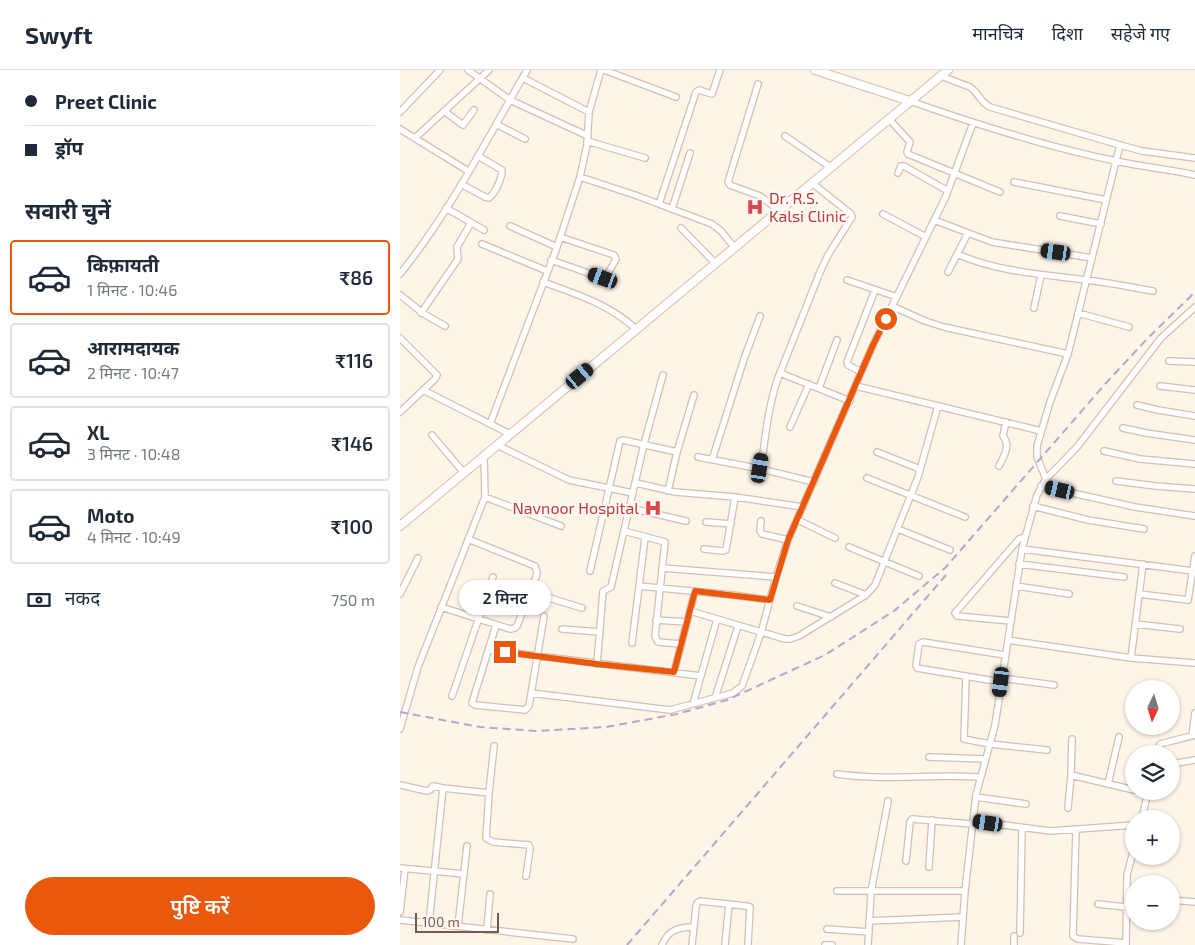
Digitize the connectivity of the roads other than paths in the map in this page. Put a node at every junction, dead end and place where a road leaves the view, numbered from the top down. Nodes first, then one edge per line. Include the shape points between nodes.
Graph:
1 (440, 70) edge
2 (468, 70) edge
3 (489, 70) edge
4 (527, 70) edge
5 (602, 70) edge
6 (720, 70) edge
7 (815, 70) edge
8 (948, 70) edge
9 (941, 76) junction
10 (479, 78) junction
11 (523, 78) junction
12 (758, 84) dead end
13 (676, 97) dead end
14 (510, 100) junction
15 (910, 101) junction
16 (474, 110) dead end
17 (444, 111) junction
18 (400, 112) edge
19 (589, 112) junction
20 (889, 119) junction
21 (973, 123) junction
22 (496, 124) junction
23 (400, 128) edge
24 (785, 136) dead end
25 (415, 138) junction
26 (587, 138) junction
27 (525, 139) dead end
28 (1120, 145) junction
29 (690, 153) dead end
30 (478, 156) junction
31 (645, 158) dead end
32 (1195, 158) edge
33 (1116, 161) junction
34 (830, 167) junction
35 (468, 171) junction
36 (898, 173) dead end
37 (954, 173) junction
38 (1195, 175) edge
39 (580, 177) junction
40 (1014, 182) dead end
41 (812, 183) junction
42 (461, 184) junction
43 (948, 191) junction
44 (1000, 192) dead end
45 (1106, 200) junction
46 (659, 204) junction
47 (446, 208) junction
48 (672, 209) junction
49 (779, 210) junction
50 (883, 214) dead end
51 (1060, 216) dead end
52 (934, 220) junction
53 (472, 223) junction
54 (1100, 224) junction
55 (510, 226) dead end
56 (681, 228) dead end
57 (484, 230) dead end
58 (968, 233) junction
59 (560, 237) junction
60 (926, 237) junction
61 (482, 244) dead end
62 (556, 247) junction
63 (734, 247) junction
64 (957, 254) junction
65 (1092, 258) junction
66 (551, 260) junction
67 (715, 263) junction
68 (401, 271) edge
69 (547, 271) junction
70 (948, 272) dead end
71 (1041, 275) junction
72 (847, 280) dead end
73 (1087, 280) junction
74 (543, 282) junction
75 (875, 290) junction
76 (1153, 290) dead end
77 (400, 295) edge
78 (897, 297) junction
79 (892, 306) junction
80 (1195, 307) edge
81 (1034, 308) dead end
82 (421, 312) junction
83 (1078, 313) junction
84 (760, 316) dead end
85 (445, 326) dead end
86 (1129, 327) dead end
87 (636, 330) junction
88 (400, 338) edge
89 (837, 340) dead end
90 (1068, 354) junction
91 (1170, 361) dead end
92 (1195, 362) edge
93 (862, 372) junction
94 (780, 373) junction
95 (663, 375) dead end
96 (809, 384) junction
97 (856, 386) junction
98 (1160, 386) dead end
99 (819, 388) junction
100 (423, 390) junction
101 (1195, 390) edge
102 (694, 395) dead end
103 (850, 401) junction
104 (1137, 405) dead end
105 (938, 406) junction
106 (400, 412) edge
107 (1195, 416) edge
108 (1006, 422) junction
109 (490, 424) junction
110 (790, 427) dead end
111 (1124, 428) dead end
112 (1041, 431) junction
113 (510, 434) junction
114 (432, 435) dead end
115 (1195, 440) edge
116 (644, 444) junction
117 (497, 445) junction
118 (1104, 451) dead end
119 (677, 452) junction
120 (877, 452) dead end
121 (484, 456) junction
122 (698, 457) dead end
123 (712, 460) junction
124 (1195, 464) edge
125 (999, 466) dead end
126 (760, 468) junction
127 (920, 469) junction
128 (464, 473) junction
129 (867, 478) dead end
130 (1046, 479) junction
131 (1116, 481) dead end
132 (814, 482) junction
133 (636, 483) junction
134 (1041, 486) junction
135 (609, 489) junction
136 (1195, 489) edge
137 (668, 491) junction
138 (633, 493) junction
139 (911, 495) junction
140 (735, 497) junction
141 (485, 498) junction
142 (1033, 506) junction
143 (803, 507) junction
144 (630, 508) junction
145 (1195, 516) edge
146 (965, 517) dead end
147 (798, 520) junction
148 (686, 521) dead end
149 (761, 521) dead end
150 (706, 522) dead end
151 (731, 524) junction
152 (400, 526) edge
153 (561, 526) dead end
154 (898, 529) junction
155 (1144, 529) dead end
156 (624, 531) junction
157 (1024, 537) junction
158 (645, 538) junction
159 (835, 538) dead end
160 (468, 539) junction
161 (788, 540) junction
162 (849, 547) dead end
163 (704, 549) dead end
164 (1022, 549) junction
165 (950, 550) dead end
166 (1195, 556) edge
167 (418, 558) dead end
168 (885, 562) junction
169 (1019, 564) junction
170 (1142, 564) junction
171 (662, 568) junction
172 (590, 571) dead end
173 (1193, 571) junction
174 (400, 576) edge
175 (919, 576) dead end
176 (493, 577) dead end
177 (776, 577) junction
178 (1124, 577) dead end
179 (406, 582) junction
180 (1193, 582) edge
181 (835, 583) dead end
182 (639, 586) junction
183 (1016, 586) junction
184 (660, 588) junction
185 (695, 591) junction
186 (530, 592) junction
187 (400, 594) edge
188 (1070, 594) dead end
189 (1139, 594) junction
190 (866, 595) junction
191 (770, 600) junction
192 (797, 606) dead end
193 (441, 607) junction
194 (582, 608) dead end
195 (690, 611) junction
196 (544, 616) dead end
197 (831, 617) junction
198 (478, 619) junction
199 (717, 619) junction
200 (656, 620) junction
201 (1011, 621) junction
202 (687, 622) junction
203 (1135, 624) junction
204 (496, 625) junction
205 (738, 626) junction
206 (562, 629) dead end
207 (1180, 629) dead end
208 (600, 632) junction
209 (762, 633) junction
210 (1008, 640) junction
211 (632, 643) dead end
212 (682, 644) junction
213 (488, 650) junction
214 (1005, 655) junction
215 (537, 656) junction
216 (1131, 658) junction
217 (597, 664) junction
218 (1195, 664) edge
219 (674, 672) junction
220 (701, 676) junction
221 (966, 676) junction
222 (1001, 680) junction
223 (1054, 685) dead end
224 (531, 693) junction
225 (452, 696) dead end
226 (715, 698) junction
227 (693, 704) junction
228 (1195, 713) edge
229 (400, 729) edge
230 (1119, 736) dead end
231 (1194, 736) edge
232 (1072, 739) dead end
233 (990, 744) junction
234 (1160, 745) edge
235 (494, 746) dead end
236 (1047, 750) dead end
237 (929, 757) dead end
238 (985, 759) junction
239 (1195, 760) edge
240 (1180, 762) edge
241 (837, 774) dead end
242 (1071, 775) junction
243 (980, 777) junction
244 (1108, 784) junction
245 (400, 785) edge
246 (443, 788) junction
247 (1125, 788) edge
248 (489, 793) junction
249 (976, 797) junction
250 (888, 801) dead end
251 (1026, 804) dead end
252 (1068, 808) dead end
253 (932, 820) junction
254 (972, 822) junction
255 (1125, 825) edge
256 (1022, 829) junction
257 (1076, 830) junction
258 (467, 846) dead end
259 (906, 861) dead end
260 (929, 867) dead end
261 (402, 869) edge
262 (435, 872) junction
263 (464, 874) junction
264 (526, 876) dead end
265 (837, 891) dead end
266 (965, 891) junction
267 (871, 892) junction
268 (490, 894) dead end
269 (1180, 901) edge
270 (1195, 902) edge
271 (730, 904) junction
272 (1098, 904) dead end
273 (1125, 907) edge
274 (400, 912) edge
275 (963, 917) junction
276 (400, 920) edge
277 (869, 921) junction
278 (429, 923) junction
279 (458, 926) junction
280 (694, 927) junction
281 (827, 929) dead end
282 (487, 930) junction
283 (1126, 930) edge
284 (869, 932) junction
285 (573, 939) dead end
286 (825, 944) edge
287 (1126, 944) edge
288 (662, 945) edge
289 (692, 945) edge
290 (725, 945) edge
291 (748, 945) edge
292 (832, 945) edge
293 (868, 945) edge
294 (961, 945) edge
295 (1014, 945) edge

1 - 18 street
2 - 10 street
3 - 10 street
4 - 11 street
5 - 13 street
5 - 19 street
6 - 46 street via 712,94 696,92
7 - 15 main road
8 - 9 main road
9 - 15 main road
9 - 28 street via 970,87 990,107
10 - 14 street
10 - 17 street
11 - 14 street
11 - 19 street
12 - 49 street via 728,182 760,196
14 - 22 street
14 - 26 street
15 - 20 main road
15 - 21 street
16 - 17 street via 463,125
17 - 25 street
19 - 26 street
20 - 34 main road
20 - 37 street via 910,142 908,154
21 - 33 street
21 - 37 street
22 - 27 street
22 - 30 street
23 - 25 street
24 - 34 street
25 - 35 street
26 - 31 street
26 - 39 street
28 - 32 street
28 - 33 street
29 - 48 street
30 - 35 street
30 - 42 street via 502,170 492,196 485,197
33 - 38 street
33 - 45 street
34 - 41 main road
35 - 42 street
36 - 43 street via 904,166
37 - 43 street
37 - 44 street
39 - 46 street
39 - 59 street
40 - 45 street
41 - 49 main road
41 - 94 street via 852,217 820,272
42 - 47 street
43 - 52 street
45 - 54 street
46 - 48 street
47 - 53 street
47 - 68 street via 420,249
48 - 63 street via 712,224
49 - 63 main road
50 - 60 street
51 - 54 street
52 - 58 street
52 - 60 street
53 - 57 street
53 - 82 street via 457,248 458,259
54 - 65 street
55 - 62 street
56 - 67 street
58 - 64 street
58 - 65 street via 992,242
59 - 62 street
59 - 66 street via 614,255 616,259 605,279
60 - 78 street
61 - 69 street
62 - 66 street
63 - 67 main road
64 - 70 street
64 - 71 street via 986,265
65 - 73 street
66 - 69 street
67 - 87 main road
69 - 74 street
71 - 73 street
71 - 81 street
72 - 75 street
73 - 76 street
73 - 83 street
74 - 87 street via 596,302
74 - 109 street
75 - 78 street
75 - 93 street via 847,362
77 - 82 street
78 - 79 street
79 - 90 street via 944,327
79 - 93 street
80 - 130 street via 1161,338 1077,446
82 - 85 street
83 - 86 street
83 - 90 street
84 - 123 street
87 - 113 main road
88 - 100 street via 436,373
89 - 99 street
90 - 112 street
91 - 92 street
93 - 97 street
94 - 96 street
94 - 126 street via 772,394
95 - 116 street
96 - 99 street
96 - 110 street
97 - 103 street
97 - 105 street
98 - 101 street
99 - 103 street
100 - 106 street
100 - 109 street
102 - 119 street
103 - 132 street
104 - 107 street
105 - 108 street
105 - 127 street
108 - 112 street
108 - 125 street via 1003,436 1008,446
109 - 113 street
111 - 115 street
112 - 130 street via 1036,457
113 - 117 main road
114 - 128 street
116 - 119 street
116 - 133 street
116 - 135 street via 620,441
117 - 121 main road
117 - 135 street via 561,478
118 - 124 street via 1140,459
119 - 137 street
120 - 127 street
121 - 128 main road
121 - 141 street
122 - 123 street
123 - 126 street
126 - 132 street
127 - 139 street
128 - 152 main road
129 - 139 street
130 - 134 street
131 - 136 street
132 - 143 street
133 - 137 street
133 - 138 street
134 - 142 street
134 - 145 street via 1135,507
135 - 138 street
135 - 172 street
137 - 140 street
138 - 144 street
139 - 146 street
139 - 154 street
140 - 143 street
140 - 151 street
141 - 153 street
141 - 160 street
142 - 155 street via 1088,520
142 - 157 street
143 - 147 street
144 - 148 street
144 - 156 street
147 - 159 street
147 - 161 street
149 - 161 street via 762,534
150 - 151 street
151 - 163 street via 726,550
154 - 165 street
154 - 168 street
156 - 158 street
156 - 208 street via 611,587 603,591
157 - 164 street
157 - 201 street via 955,613 957,616
158 - 171 street via 665,542
158 - 182 street
160 - 186 street via 535,566 537,573
160 - 193 street
161 - 177 street
162 - 168 street
164 - 169 street
164 - 170 street
166 - 173 street
167 - 179 street
168 - 175 street
168 - 190 street via 875,585
169 - 178 street
169 - 183 street
170 - 173 street
170 - 189 street
171 - 177 street
171 - 184 street
173 - 180 street
174 - 179 street
176 - 198 street
177 - 191 street
179 - 187 street
180 - 189 street via 1188,600
181 - 190 street
182 - 184 street
182 - 211 street
183 - 188 street
183 - 201 street
184 - 185 street
184 - 200 street
185 - 191 street
185 - 195 street
186 - 194 street
186 - 204 street via 515,628
189 - 203 street
190 - 197 street
191 - 209 street
192 - 197 street
193 - 198 street
193 - 229 street via 418,666
195 - 199 street
195 - 202 street
196 - 215 street
197 - 209 street via 790,639
198 - 204 street
198 - 225 street
199 - 205 street
199 - 220 street
200 - 202 street
200 - 212 street via 657,641
201 - 210 street
202 - 212 street
203 - 207 street
203 - 216 street
204 - 213 street
205 - 209 street
205 - 226 street
206 - 208 street
208 - 217 street
209 - 226 street via 742,686 733,693
210 - 214 street
210 - 216 street
212 - 219 street
213 - 215 street
213 - 224 street via 472,703 523,710 528,708
214 - 221 street via 920,643 917,668
214 - 222 street
215 - 217 street
215 - 224 street
216 - 218 street
217 - 219 street
219 - 220 street
220 - 227 street
221 - 222 street
221 - 233 street via 964,739
222 - 223 street
222 - 233 street
224 - 227 street via 667,710
226 - 227 street
228 - 231 street
230 - 244 street
231 - 234 street
232 - 242 street
233 - 236 street
233 - 238 street
235 - 248 street
237 - 238 street
238 - 243 street
239 - 240 street
241 - 243 street via 888,779
242 - 244 street
242 - 252 street
243 - 249 street
244 - 247 street
245 - 246 street via 429,791 431,786
246 - 248 street
246 - 262 street
248 - 264 street via 486,838 493,842 529,846
249 - 251 street
249 - 254 street
250 - 267 street
253 - 254 street
253 - 259 street via 915,818 911,821
253 - 260 street
254 - 256 street
254 - 266 street
255 - 257 street
256 - 257 street
256 - 295 street
257 - 287 street via 1073,936
258 - 263 street
261 - 262 street
261 - 274 street
262 - 263 street
262 - 278 street
263 - 279 street
265 - 267 street
266 - 267 street
266 - 275 street
267 - 277 street
268 - 282 street
269 - 270 street
271 - 280 street via 698,902
271 - 290 street
271 - 291 street via 750,907
272 - 273 street
275 - 277 street
275 - 294 street
276 - 278 street
277 - 284 street
278 - 279 street
279 - 282 street
280 - 288 street via 677,928
280 - 289 street
281 - 284 street
282 - 285 street
283 - 287 street
284 - 293 street
286 - 292 street

